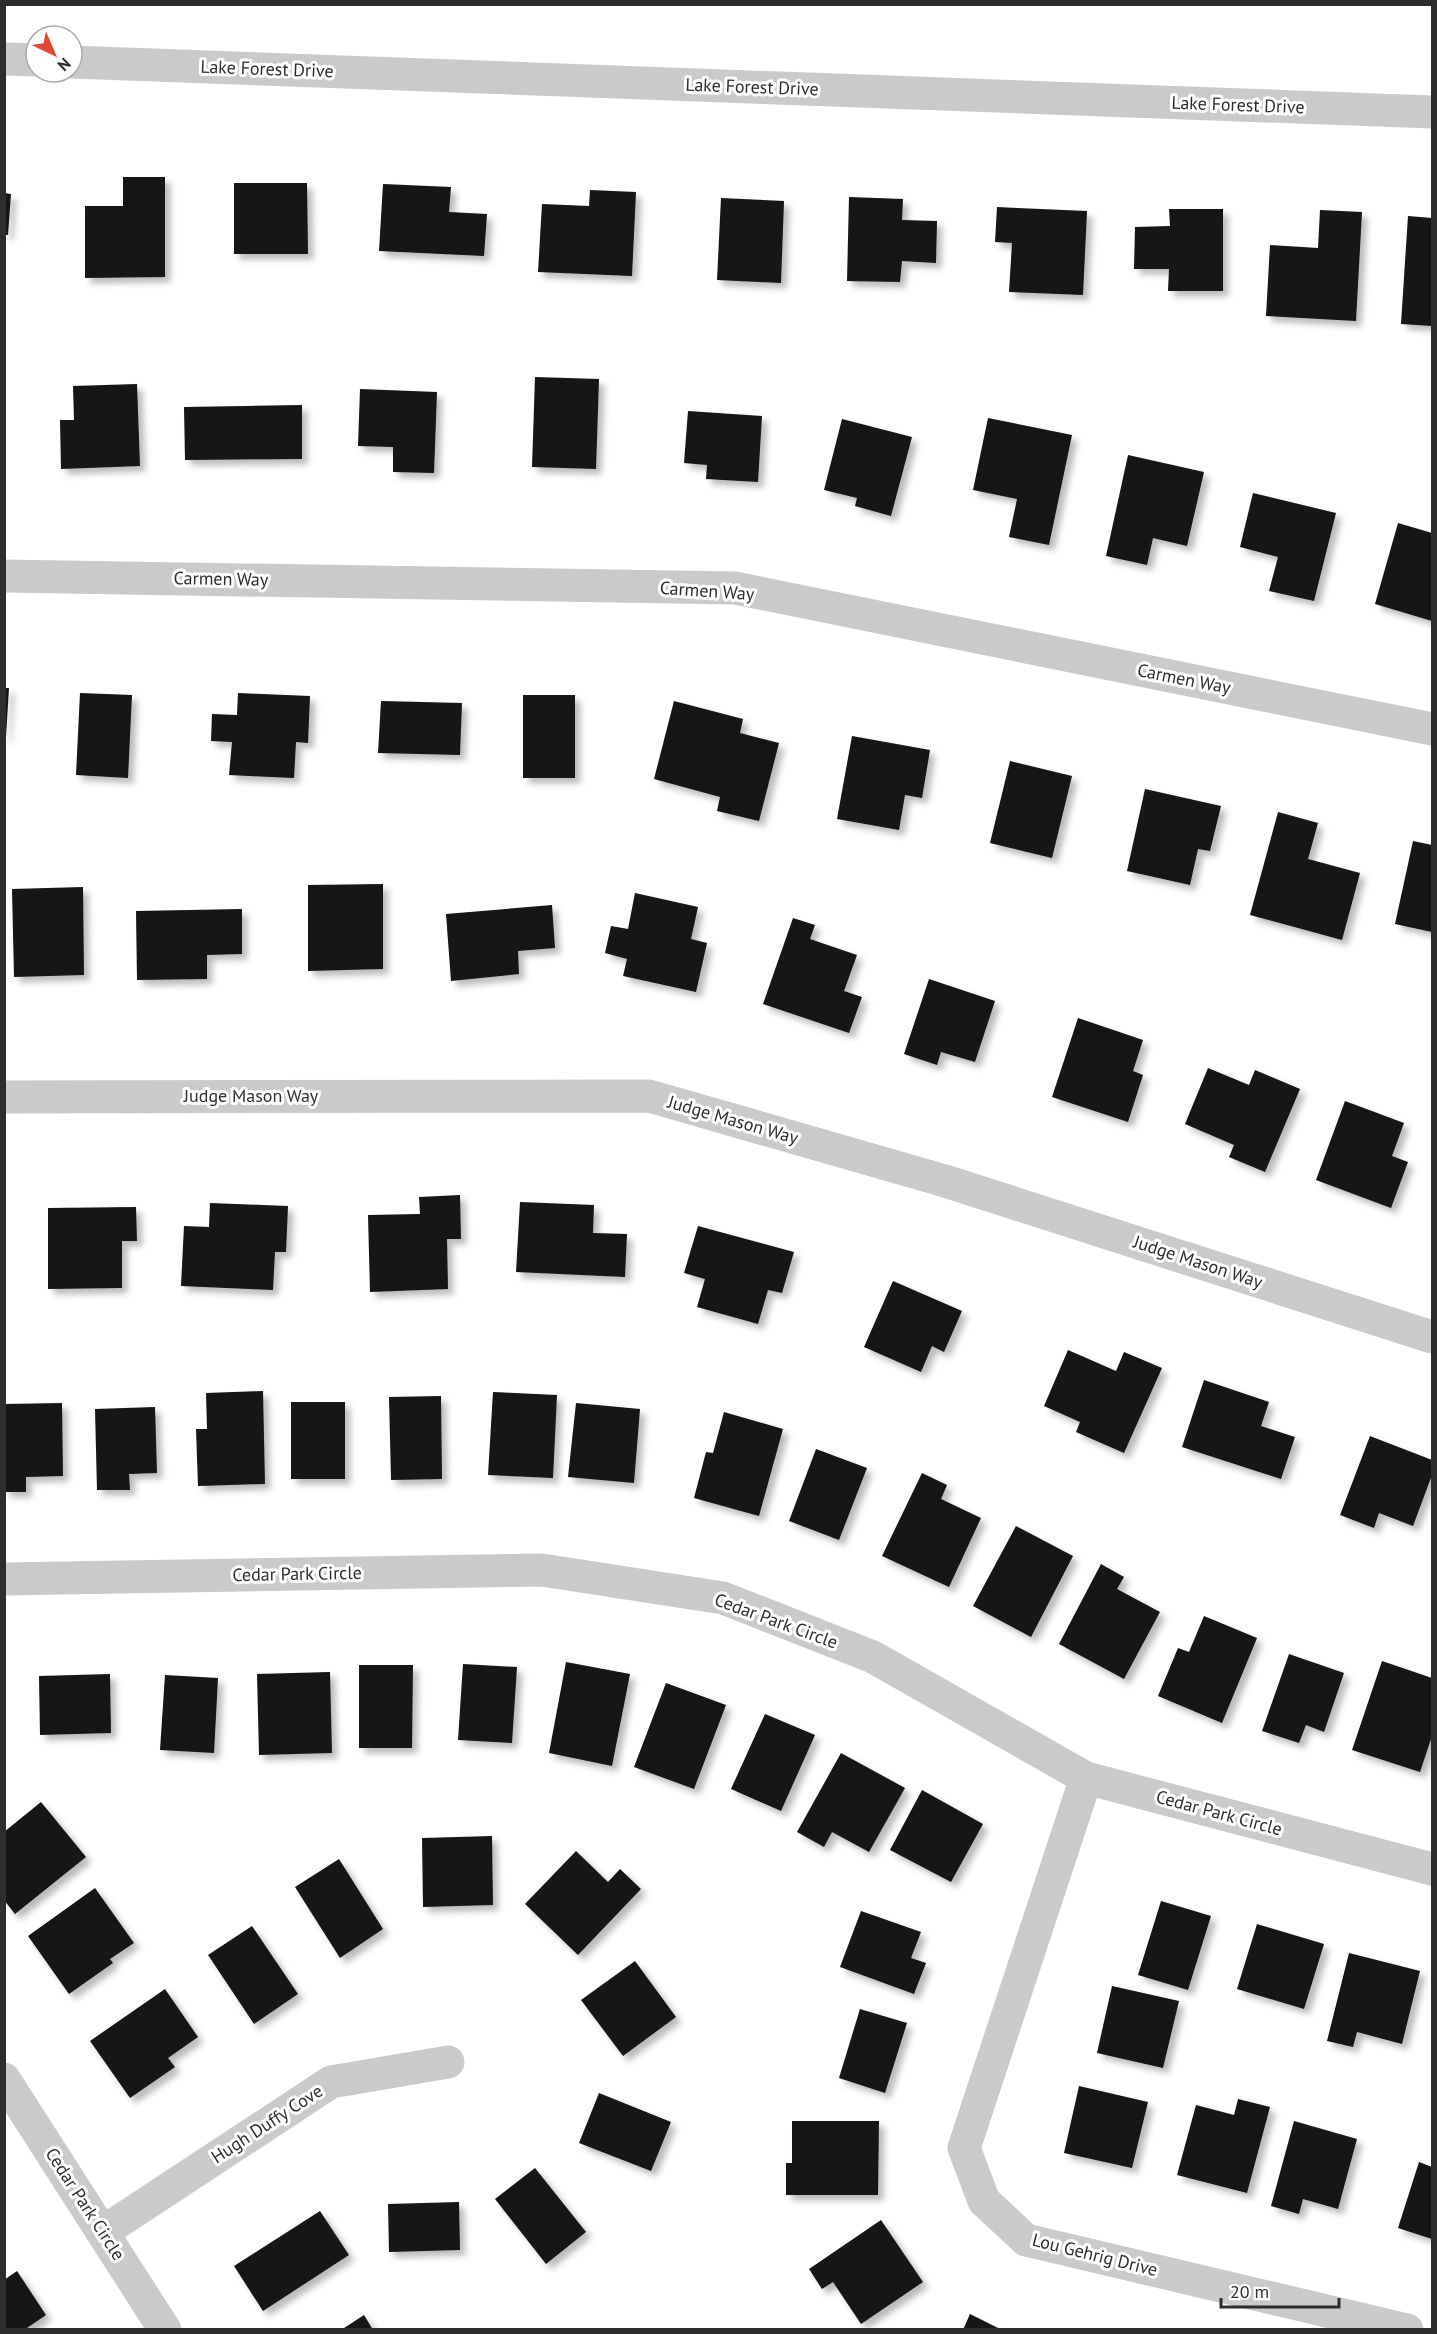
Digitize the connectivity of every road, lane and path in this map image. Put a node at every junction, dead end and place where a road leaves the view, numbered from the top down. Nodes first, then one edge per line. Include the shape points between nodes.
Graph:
1 (4, 59) edge
2 (24, 60) edge
3 (84, 62) edge
4 (1432, 112) edge
5 (4, 576) edge
6 (1432, 729) edge
7 (4, 1096) edge
8 (1432, 1337) edge
9 (4, 1579) edge
10 (1086, 1778) junction
11 (1432, 1869) edge
12 (448, 2062) dead end
13 (4, 2079) edge
14 (103, 2232) junction
15 (165, 2330) edge
16 (1407, 2330) edge

1 - 2 street
3 - 4 street, Lake Forest Drive
5 - 6 street, Carmen Way via 735,588
7 - 8 street, Judge Mason Way via 649,1096 945,1181
9 - 10 street, Cedar Park Circle via 542,1570 723,1598 873,1657
10 - 11 street, Cedar Park Circle
10 - 16 street, Lou Gehrig Drive via 964,2148 984,2201 1026,2240
12 - 14 street, Hugh Duffy Cove via 331,2082
13 - 14 street, Cedar Park Circle
14 - 15 street, Cedar Park Circle

